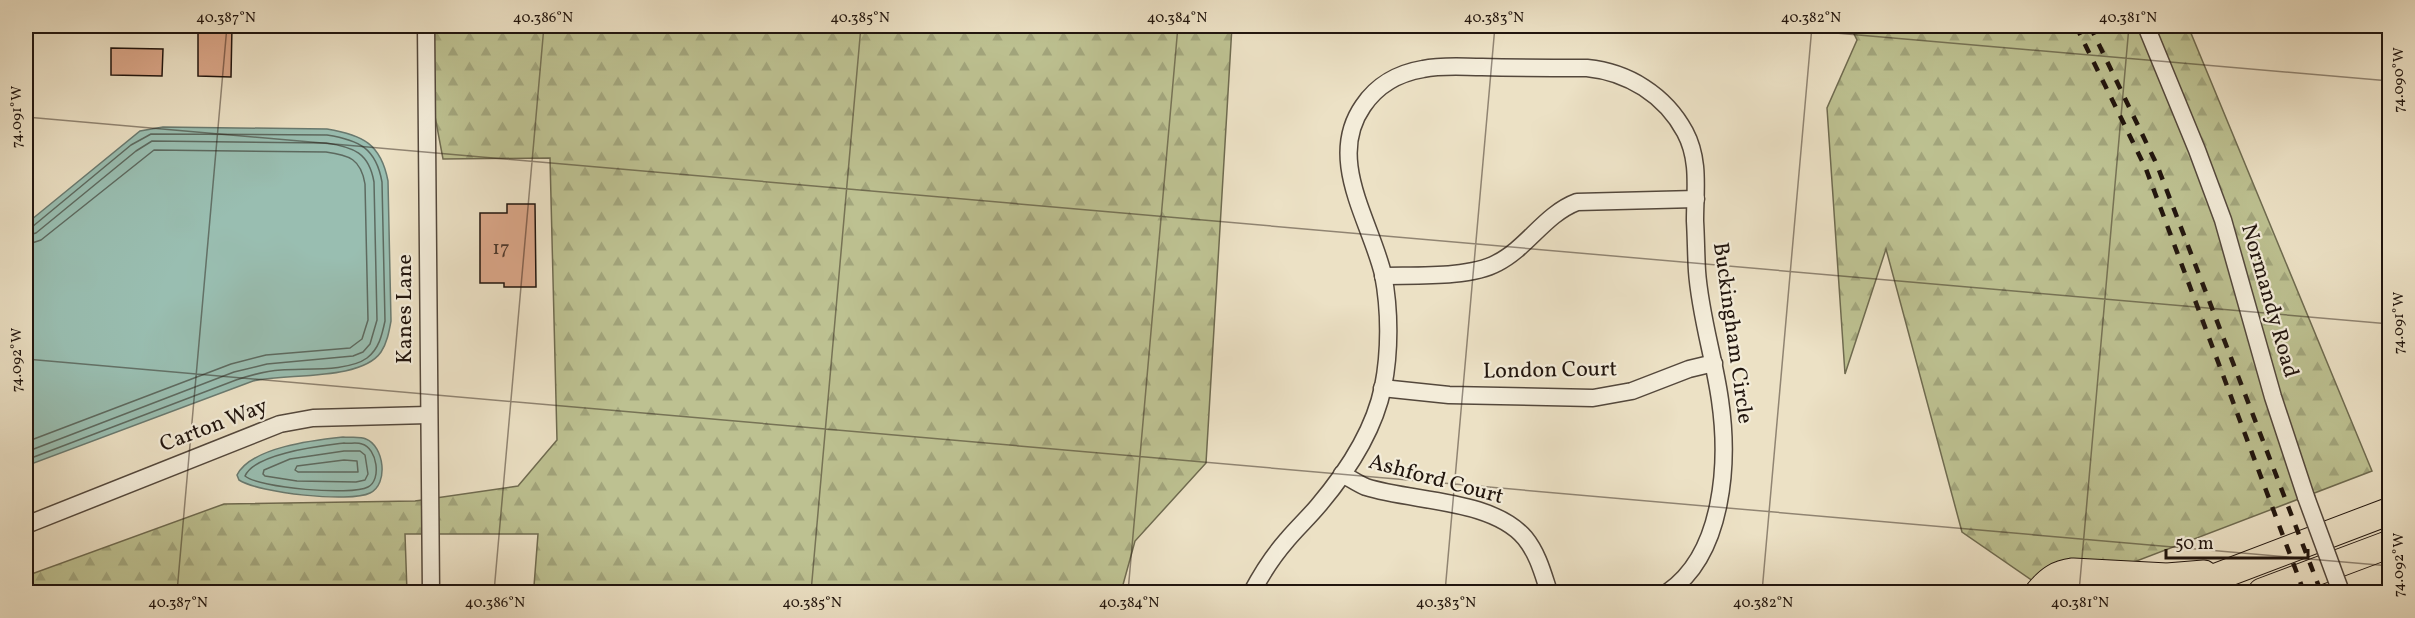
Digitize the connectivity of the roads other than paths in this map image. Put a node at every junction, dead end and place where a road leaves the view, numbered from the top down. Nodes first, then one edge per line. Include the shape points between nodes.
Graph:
1 (426, 26) edge
2 (2146, 26) edge
3 (1696, 199) junction
4 (1383, 276) junction
5 (1714, 363) junction
6 (1383, 388) junction
7 (428, 415) junction
8 (1342, 474) junction
9 (2390, 511) edge
10 (26, 525) edge
11 (2390, 544) edge
12 (2240, 568) junction
13 (431, 592) edge
14 (1252, 592) edge
15 (1549, 592) edge
16 (1668, 592) edge
17 (2039, 592) edge
18 (2177, 592) edge
19 (2262, 592) edge
20 (2342, 592) edge

1 - 7 street, Kanes Lane
2 - 20 street, Normandy Road, bridge via 2223,220 2273,398
3 - 4 street via 1577,202 1550,218 1514,252 1481,270
3 - 4 street, Buckingham Circle via 1692,148 1685,132 1662,102 1632,80 1587,68 1439,67 1403,74 1368,98 1356,115 1348,147 1352,181
3 - 5 street, Buckingham Circle via 1698,273
4 - 6 street, Buckingham Circle via 1388,334
5 - 6 street, London Court via 1632,391 1593,398 1449,395
5 - 16 street, Buckingham Circle via 1723,452 1714,527 1693,568
6 - 8 street, Buckingham Circle via 1363,439
7 - 10 street, Carton Way via 313,418 280,424
7 - 13 street, Kanes Lane
8 - 14 street, Buckingham Circle via 1274,555
8 - 15 street, Ashford Court via 1365,487 1472,510 1511,525 1532,547
9 - 12 highway
11 - 19 highway
12 - 17 highway via 2167,577 2073,572 2058,574
12 - 18 highway

